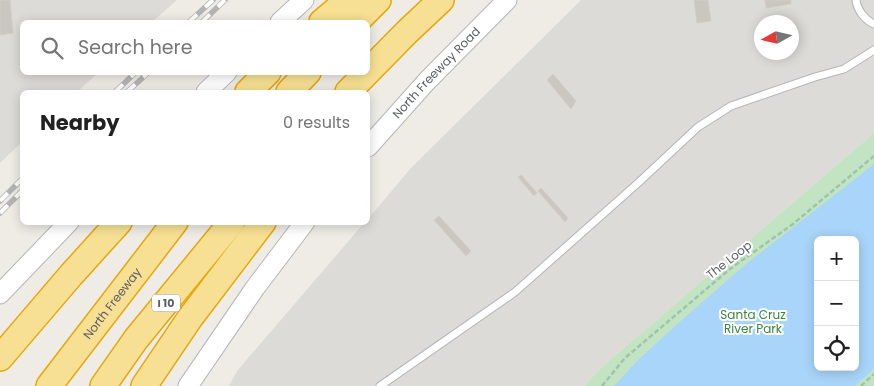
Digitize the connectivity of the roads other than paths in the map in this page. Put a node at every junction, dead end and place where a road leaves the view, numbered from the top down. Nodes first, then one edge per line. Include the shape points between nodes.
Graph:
1 (304, 0) edge
2 (348, 0) edge
3 (378, 0) edge
4 (442, 0) edge
5 (507, 0) edge
6 (856, 0) edge
7 (282, 20) edge
8 (324, 20) edge
9 (358, 20) edge
10 (874, 24) edge
11 (874, 50) edge
12 (370, 70) edge
13 (225, 75) edge
14 (265, 75) edge
15 (305, 75) edge
16 (365, 75) edge
17 (208, 90) edge
18 (250, 90) edge
19 (291, 90) edge
20 (350, 90) edge
21 (367, 90) edge
22 (370, 145) edge
23 (66, 225) edge
24 (116, 225) edge
25 (173, 225) edge
26 (230, 225) edge
27 (261, 225) edge
28 (304, 225) edge
29 (0, 294) edge
30 (0, 358) edge
31 (49, 386) edge
32 (103, 386) edge
33 (144, 386) edge
34 (188, 386) edge
35 (380, 386) edge

1 - 7 main road
2 - 8 highway
3 - 9 highway
4 - 12 highway
4 - 21 highway
5 - 22 main road, North Freeway Road
6 - 10 lane via 868,22
11 - 35 lane via 844,69 731,106 698,126 516,292
13 - 17 main road
14 - 18 highway
15 - 19 highway
16 - 20 highway
23 - 29 main road
24 - 30 highway
25 - 31 highway, North Freeway
26 - 32 highway, I 10 via 136,339
27 - 33 highway via 190,318
28 - 34 main road via 255,288

